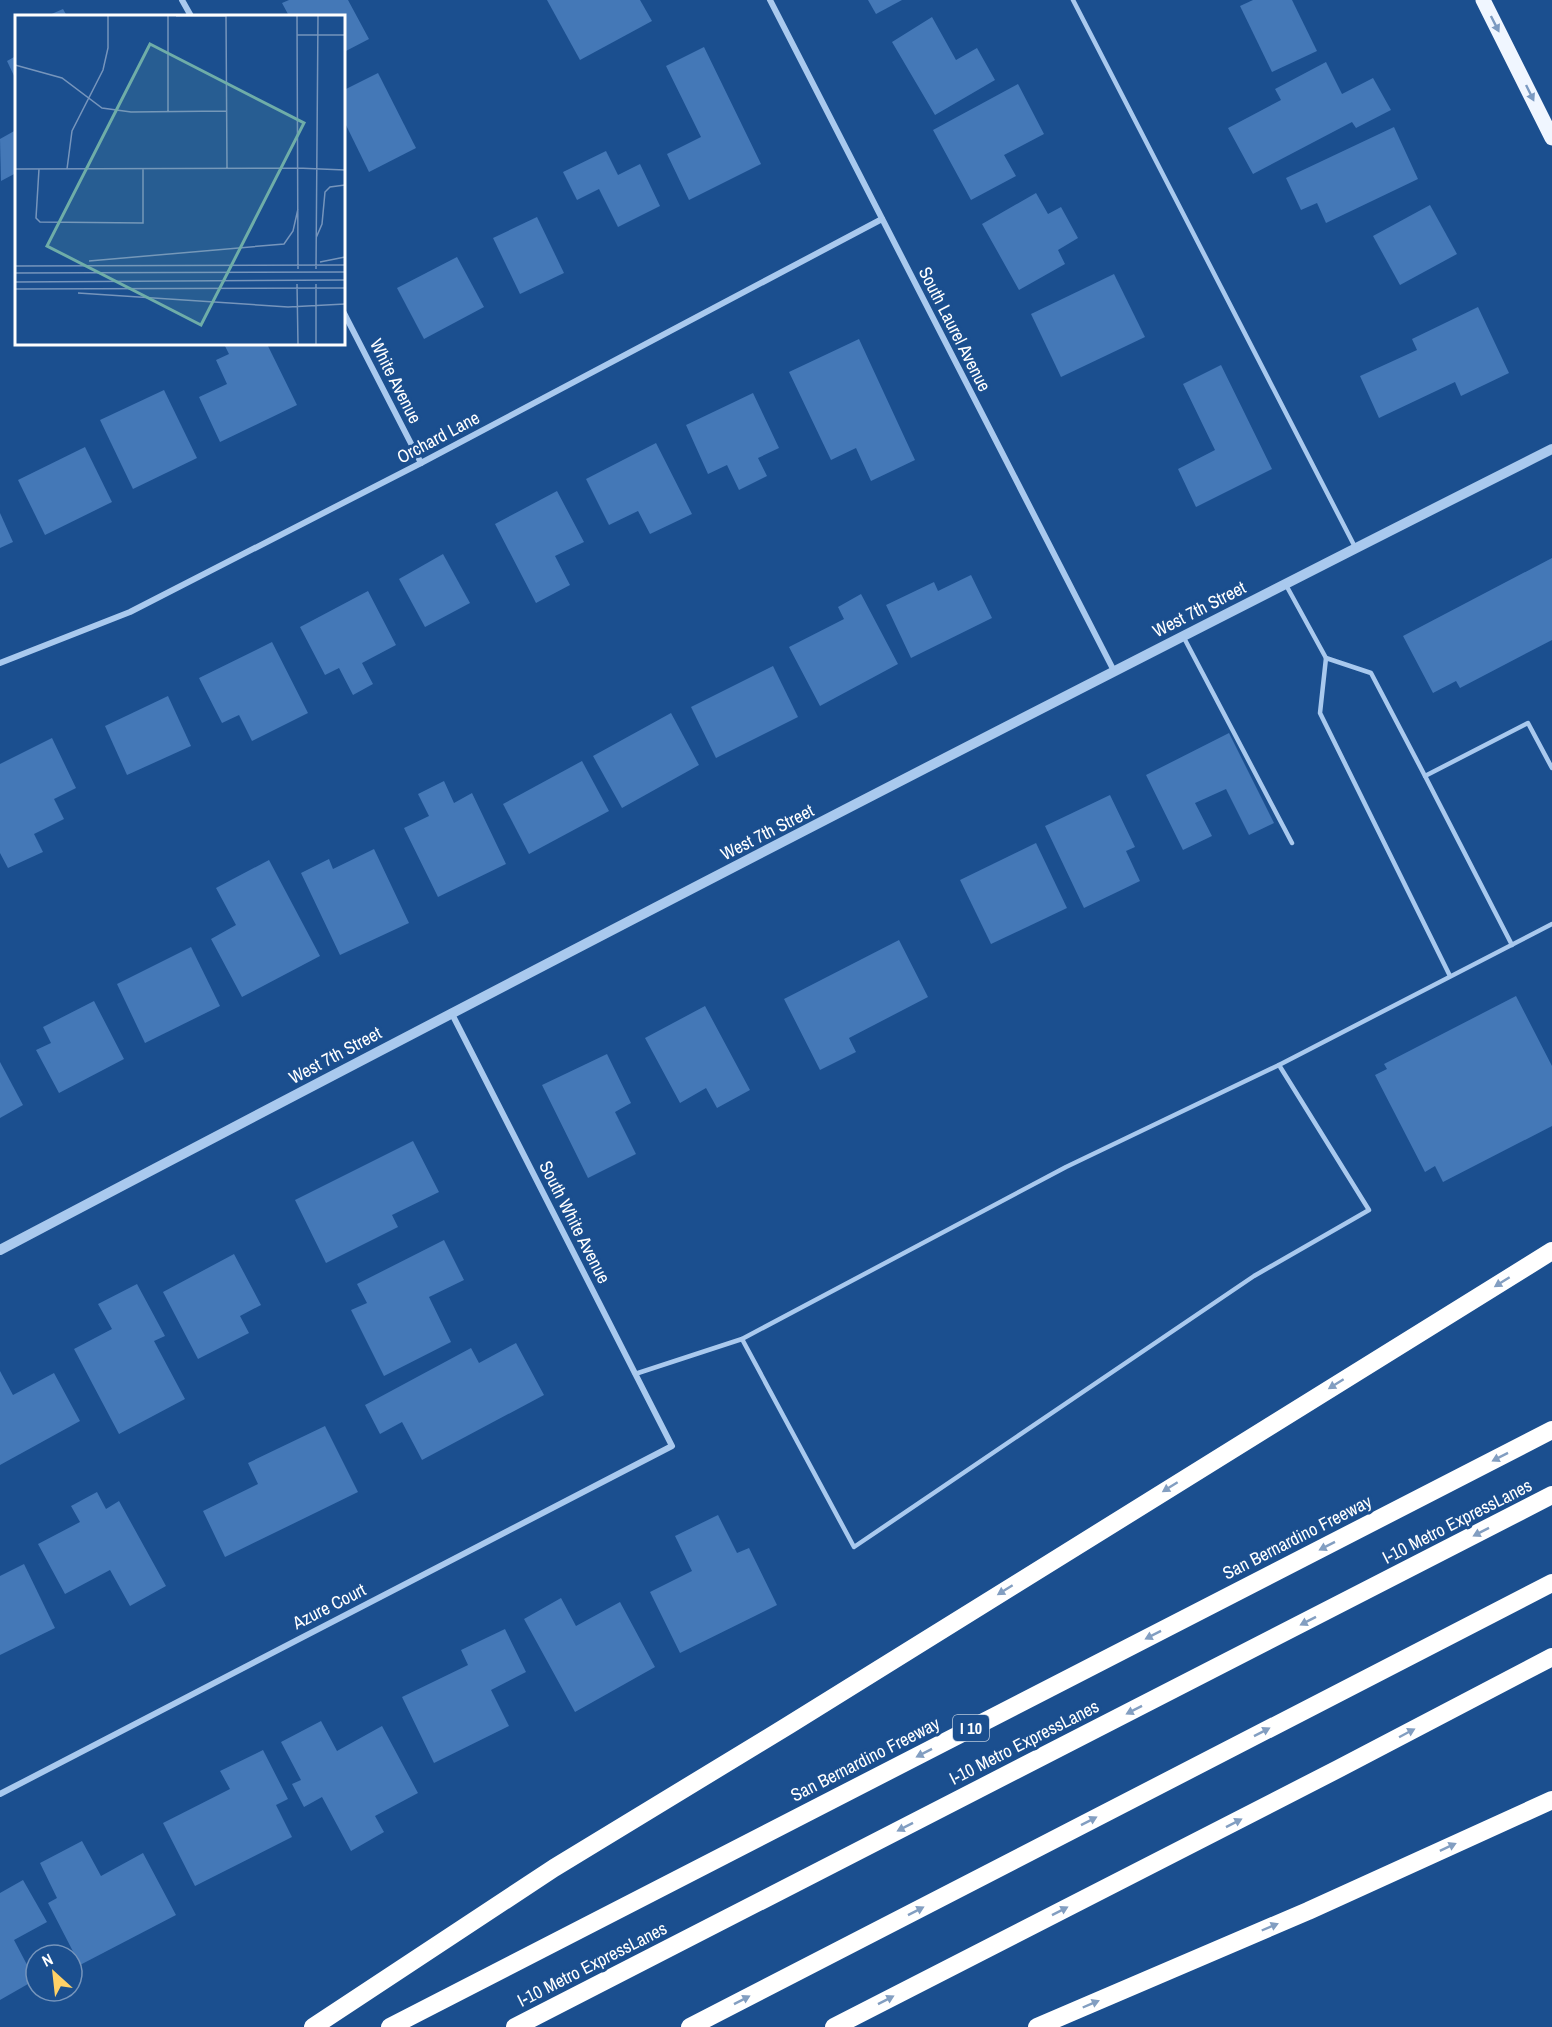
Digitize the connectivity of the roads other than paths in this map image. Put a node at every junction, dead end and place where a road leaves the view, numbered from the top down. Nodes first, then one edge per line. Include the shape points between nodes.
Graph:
1 (182, 0) edge
2 (770, 0) edge
3 (1073, 0) edge
4 (1483, 0) edge
5 (190, 15) edge
6 (1552, 138) edge
7 (882, 219) junction
8 (345, 315) edge
9 (1552, 449) edge
10 (421, 463) junction
11 (1356, 548) junction
12 (1285, 584) junction
13 (1183, 636) junction
14 (1326, 658) junction
15 (0, 663) edge
16 (1114, 672) junction
17 (1552, 768) edge
18 (1425, 776) junction
19 (1292, 843) dead end
20 (1552, 924) edge
21 (1512, 945) junction
22 (1450, 976) junction
23 (451, 1012) junction
24 (1279, 1065) junction
25 (0, 1250) edge
26 (1552, 1251) edge
27 (742, 1339) junction
28 (635, 1374) junction
29 (1552, 1430) edge
30 (672, 1446) joint
31 (1552, 1495) edge
32 (1552, 1583) edge
33 (1552, 1657) edge
34 (0, 1794) edge
35 (1552, 1800) edge
36 (313, 2027) edge
37 (390, 2027) edge
38 (515, 2027) edge
39 (690, 2027) edge
40 (834, 2027) edge
41 (1037, 2027) edge

1 - 5 street
2 - 7 street, South Laurel Avenue
3 - 11 lane
4 -> 6 main road
7 - 10 street, Orchard Lane
7 - 16 street, South Laurel Avenue
8 - 10 street, White Avenue
9 - 11 street, West 7th Street
10 - 15 street, Orchard Lane via 130,612
11 - 12 street, West 7th Street
12 - 13 street, West 7th Street
12 - 14 lane
13 - 16 street, West 7th Street
13 - 19 lane
14 - 18 lane via 1371,673
14 - 22 lane via 1320,713
16 - 23 street, West 7th Street
17 - 18 lane via 1528,723
18 - 21 lane
20 - 21 lane
21 - 22 lane
22 - 24 lane
23 - 25 street, West 7th Street
23 - 28 street, South White Avenue
24 - 27 lane via 1066,1167
24 - 27 lane via 1369,1210 1254,1276 854,1546
26 -> 36 highway via 554,1868
27 - 28 lane
28 - 30 street, South White Avenue
29 -> 37 highway, San Bernardino Freeway / I 10
30 - 34 street, Azure Court
31 -> 38 highway, I-10 Metro ExpressLanes
39 -> 32 highway
40 -> 33 highway
41 -> 35 highway via 1308,1911

